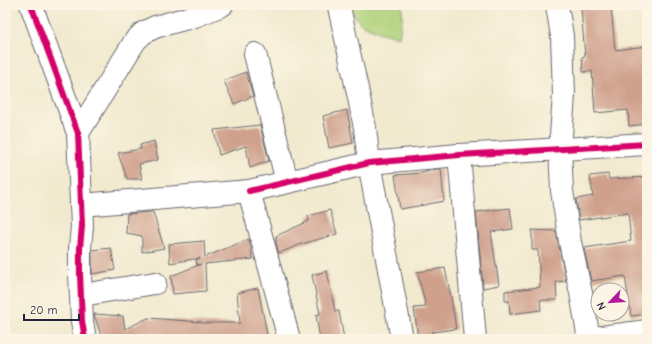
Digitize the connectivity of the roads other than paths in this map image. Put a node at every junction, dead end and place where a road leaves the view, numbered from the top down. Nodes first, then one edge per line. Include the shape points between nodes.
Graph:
1 (31, 5) edge
2 (222, 5) edge
3 (557, 5) edge
4 (339, 7) dead end
5 (255, 54) dead end
6 (78, 133) junction
7 (647, 144) edge
8 (560, 148) junction
9 (459, 155) junction
10 (369, 162) junction
11 (287, 182) junction
12 (249, 191) junction
13 (81, 205) junction
14 (155, 283) dead end
15 (82, 295) junction
16 (647, 331) edge
17 (85, 339) edge
18 (289, 339) edge
19 (402, 339) edge
20 (475, 339) edge
21 (586, 339) edge
22 (589, 339) edge

1 - 6 street
2 - 6 street via 143,33 126,54
3 - 8 street via 562,36 564,96
4 - 10 street via 365,128
5 - 11 street
6 - 13 street
7 - 8 street
8 - 9 street
8 - 22 street via 562,192
9 - 10 street
9 - 20 street
10 - 11 street
10 - 19 street
11 - 12 street
12 - 13 street
12 - 18 street
13 - 15 street
14 - 15 street
15 - 17 street
16 - 22 street
21 - 22 street

